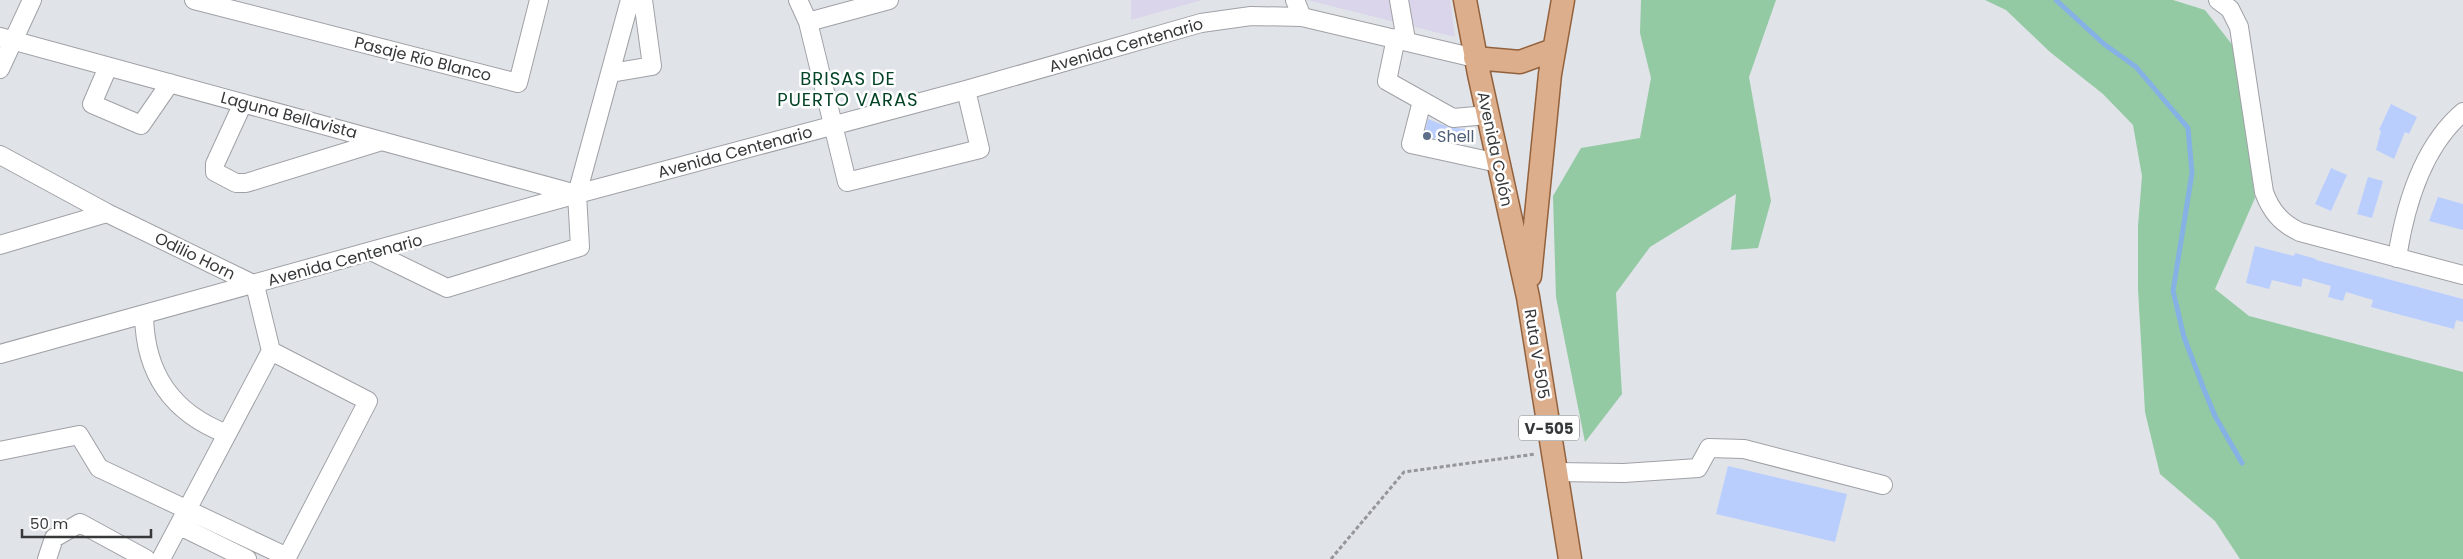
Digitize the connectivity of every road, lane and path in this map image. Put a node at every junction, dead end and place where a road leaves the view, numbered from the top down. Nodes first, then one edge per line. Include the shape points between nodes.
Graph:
1 (32, 0) edge
2 (194, 0) edge
3 (540, 0) edge
4 (630, 0) edge
5 (643, 0) edge
6 (798, 0) edge
7 (889, 0) edge
8 (1295, 0) edge
9 (1465, 0) edge
10 (1563, 0) edge
11 (2218, 0) edge
12 (1395, 1) edge
13 (247, 7) edge
14 (1302, 17) junction
15 (808, 22) junction
16 (6, 39) edge
17 (1401, 39) junction
18 (1553, 50) junction
19 (1475, 58) junction
20 (108, 67) junction
21 (0, 69) edge
22 (611, 72) junction
23 (170, 83) junction
24 (966, 90) junction
25 (1422, 101) junction
26 (243, 103) junction
27 (2463, 112) edge
28 (1488, 116) junction
29 (833, 126) junction
30 (382, 140) junction
31 (0, 155) edge
32 (1498, 164) junction
33 (577, 194) junction
34 (107, 213) junction
35 (0, 246) edge
36 (373, 252) junction
37 (2397, 258) junction
38 (2463, 275) edge
39 (255, 284) junction
40 (1528, 297) junction
41 (144, 315) junction
42 (270, 351) junction
43 (0, 354) edge
44 (227, 434) junction
45 (0, 452) edge
46 (1554, 462) junction
47 (1883, 485) dead end
48 (188, 509) junction
49 (180, 526) junction
50 (286, 558) edge
51 (47, 559) edge
52 (146, 559) edge
53 (161, 559) edge
54 (247, 559) edge
55 (1331, 559) edge
56 (1570, 559) edge

1 - 16 street
2 - 13 street
3 - 13 street, Pasaje Río Blanco via 518,83
4 - 22 street
5 - 22 street via 652,66
6 - 15 street
7 - 15 street
8 - 14 street
9 - 19 main road, Avenida Colón
10 - 18 main road
11 - 37 street via 2230,9 2239,27 2264,192 2273,211 2289,227 2300,232
12 - 17 street
14 - 17 street, Avenida Centenario
14 - 24 street, Avenida Centenario via 1251,16 1201,23
15 - 29 street
16 - 20 street, Laguna Bellavista
16 - 21 street
17 - 19 street, Avenida Centenario
17 - 25 street via 1388,81
18 - 19 main road via 1520,62
18 - 40 main road
19 - 28 main road, Avenida Colón / V-505
20 - 23 street, Laguna Bellavista
20 - 23 street via 92,104 142,124
22 - 33 street
23 - 26 street, Laguna Bellavista
24 - 29 street, Avenida Centenario
24 - 29 street via 980,150 847,182
25 - 28 street via 1453,118
25 - 32 street via 1411,144
26 - 30 street, Laguna Bellavista
26 - 30 street via 214,172 236,183 246,183
27 - 37 street via 2449,124 2422,169 2406,214
28 - 32 main road, Avenida Colón / V-505
29 - 33 street, Avenida Centenario
30 - 33 street, Laguna Bellavista
31 - 34 street, Odilio Horn
32 - 40 main road, Avenida Colón / V-505
33 - 36 street, Avenida Centenario
33 - 36 street via 580,246 447,288
34 - 35 street
34 - 39 street, Odilio Horn
36 - 39 street, Avenida Centenario
37 - 38 street
39 - 41 street, Avenida Centenario
39 - 42 street, Odilio Horn
40 - 46 main road, Ruta V-505 / V-505
41 - 43 street, Avenida Centenario
41 - 44 street via 151,364 167,392 188,414
42 - 44 street
42 - 50 street via 368,400
44 - 48 street
45 - 48 street via 79,435 99,468
46 - 47 street via 1624,473 1698,468 1709,448 1744,448
46 - 55 path via 1404,472
46 - 56 main road, Ruta V-505 / V-505
48 - 49 street
48 - 50 street
49 - 53 street
49 - 54 street
51 - 52 street via 54,538 80,523

